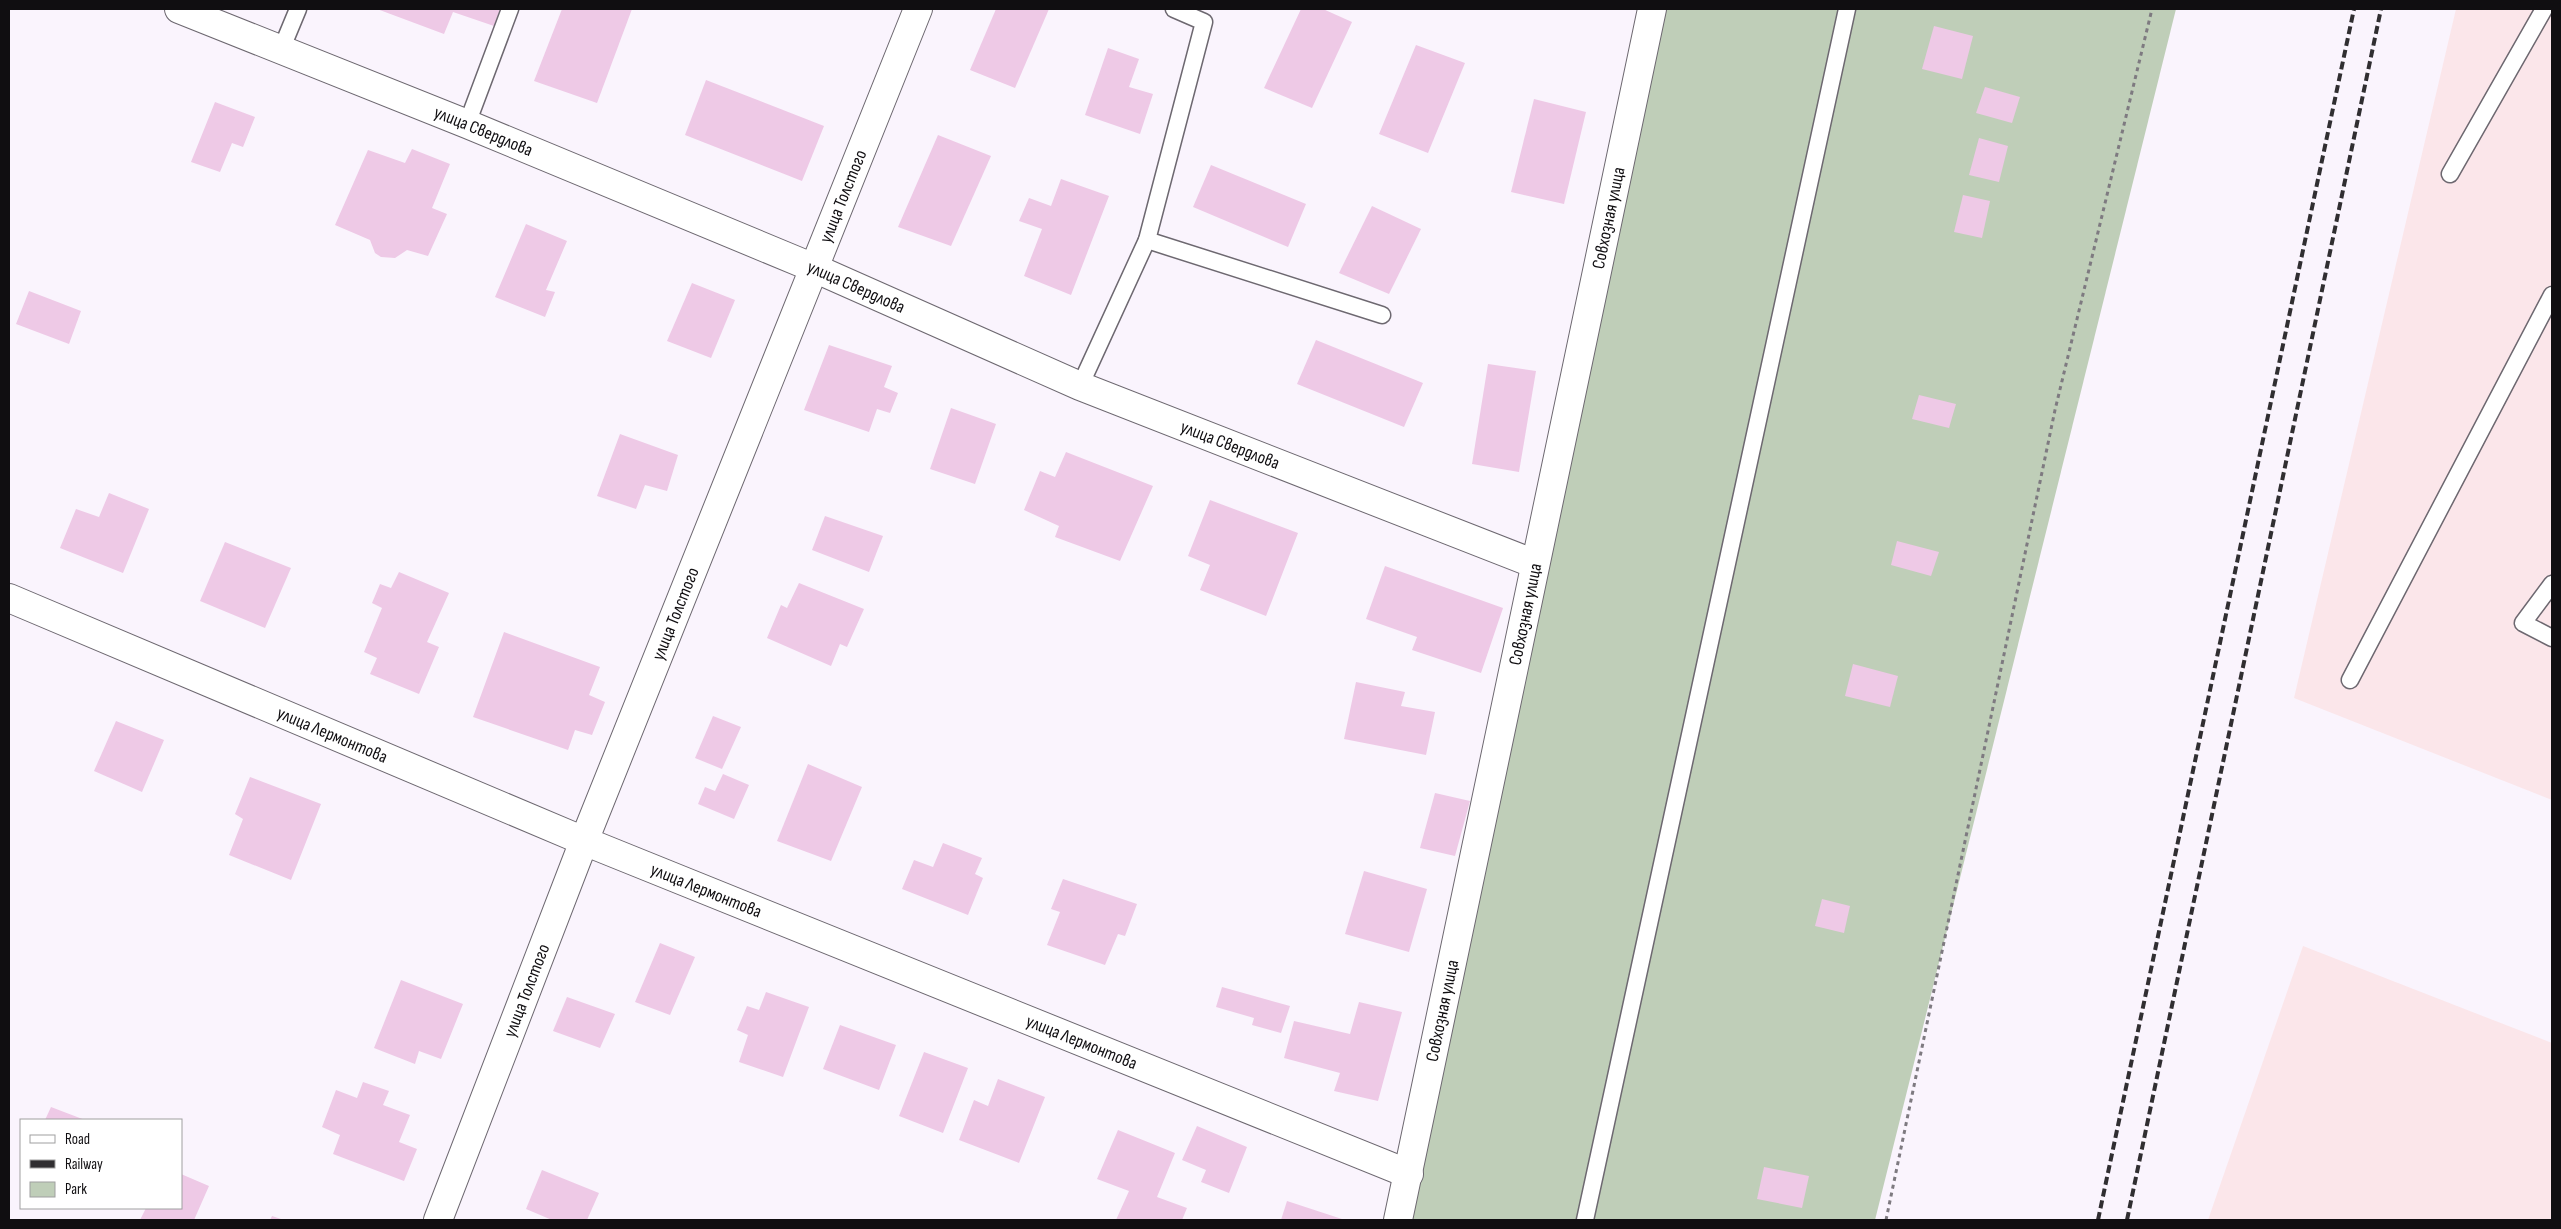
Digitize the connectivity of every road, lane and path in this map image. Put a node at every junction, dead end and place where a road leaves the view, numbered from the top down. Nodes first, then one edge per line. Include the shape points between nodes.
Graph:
1 (179, 9) edge
2 (298, 9) edge
3 (510, 9) edge
4 (918, 9) edge
5 (1174, 9) edge
6 (1652, 9) edge
7 (1847, 9) edge
8 (2152, 9) edge
9 (2544, 9) edge
10 (1207, 15) edge
11 (281, 50) junction
12 (467, 124) junction
13 (2450, 174) dead end
14 (1148, 240) junction
15 (814, 268) junction
16 (2552, 295) edge
17 (1382, 315) dead end
18 (1080, 386) junction
19 (1535, 564) junction
20 (2552, 584) edge
21 (9, 598) edge
22 (2552, 638) edge
23 (2350, 680) dead end
24 (584, 841) junction
25 (1409, 1174) junction
26 (438, 1220) edge
27 (1398, 1220) edge
28 (1585, 1220) edge
29 (1886, 1220) edge

1 - 11 street, улица Свердлова
2 - 11 lane
3 - 12 lane
4 - 15 street, улица Толстого
5 - 10 lane
6 - 19 street, Совхозная улица
7 - 28 lane
8 - 29 path via 2054,410
9 - 13 lane
10 - 14 lane
11 - 12 street, улица Свердлова
12 - 15 street, улица Свердлова
14 - 17 lane
14 - 18 lane
15 - 18 street, улица Свердлова
15 - 24 street, улица Толстого
16 - 23 lane
18 - 19 street, улица Свердлова
19 - 25 street, Совхозная улица
20 - 22 lane via 2523,623
21 - 24 street, улица Лермонтова
24 - 25 street, улица Лермонтова
24 - 26 street, улица Толстого
25 - 27 street, Совхозная улица

